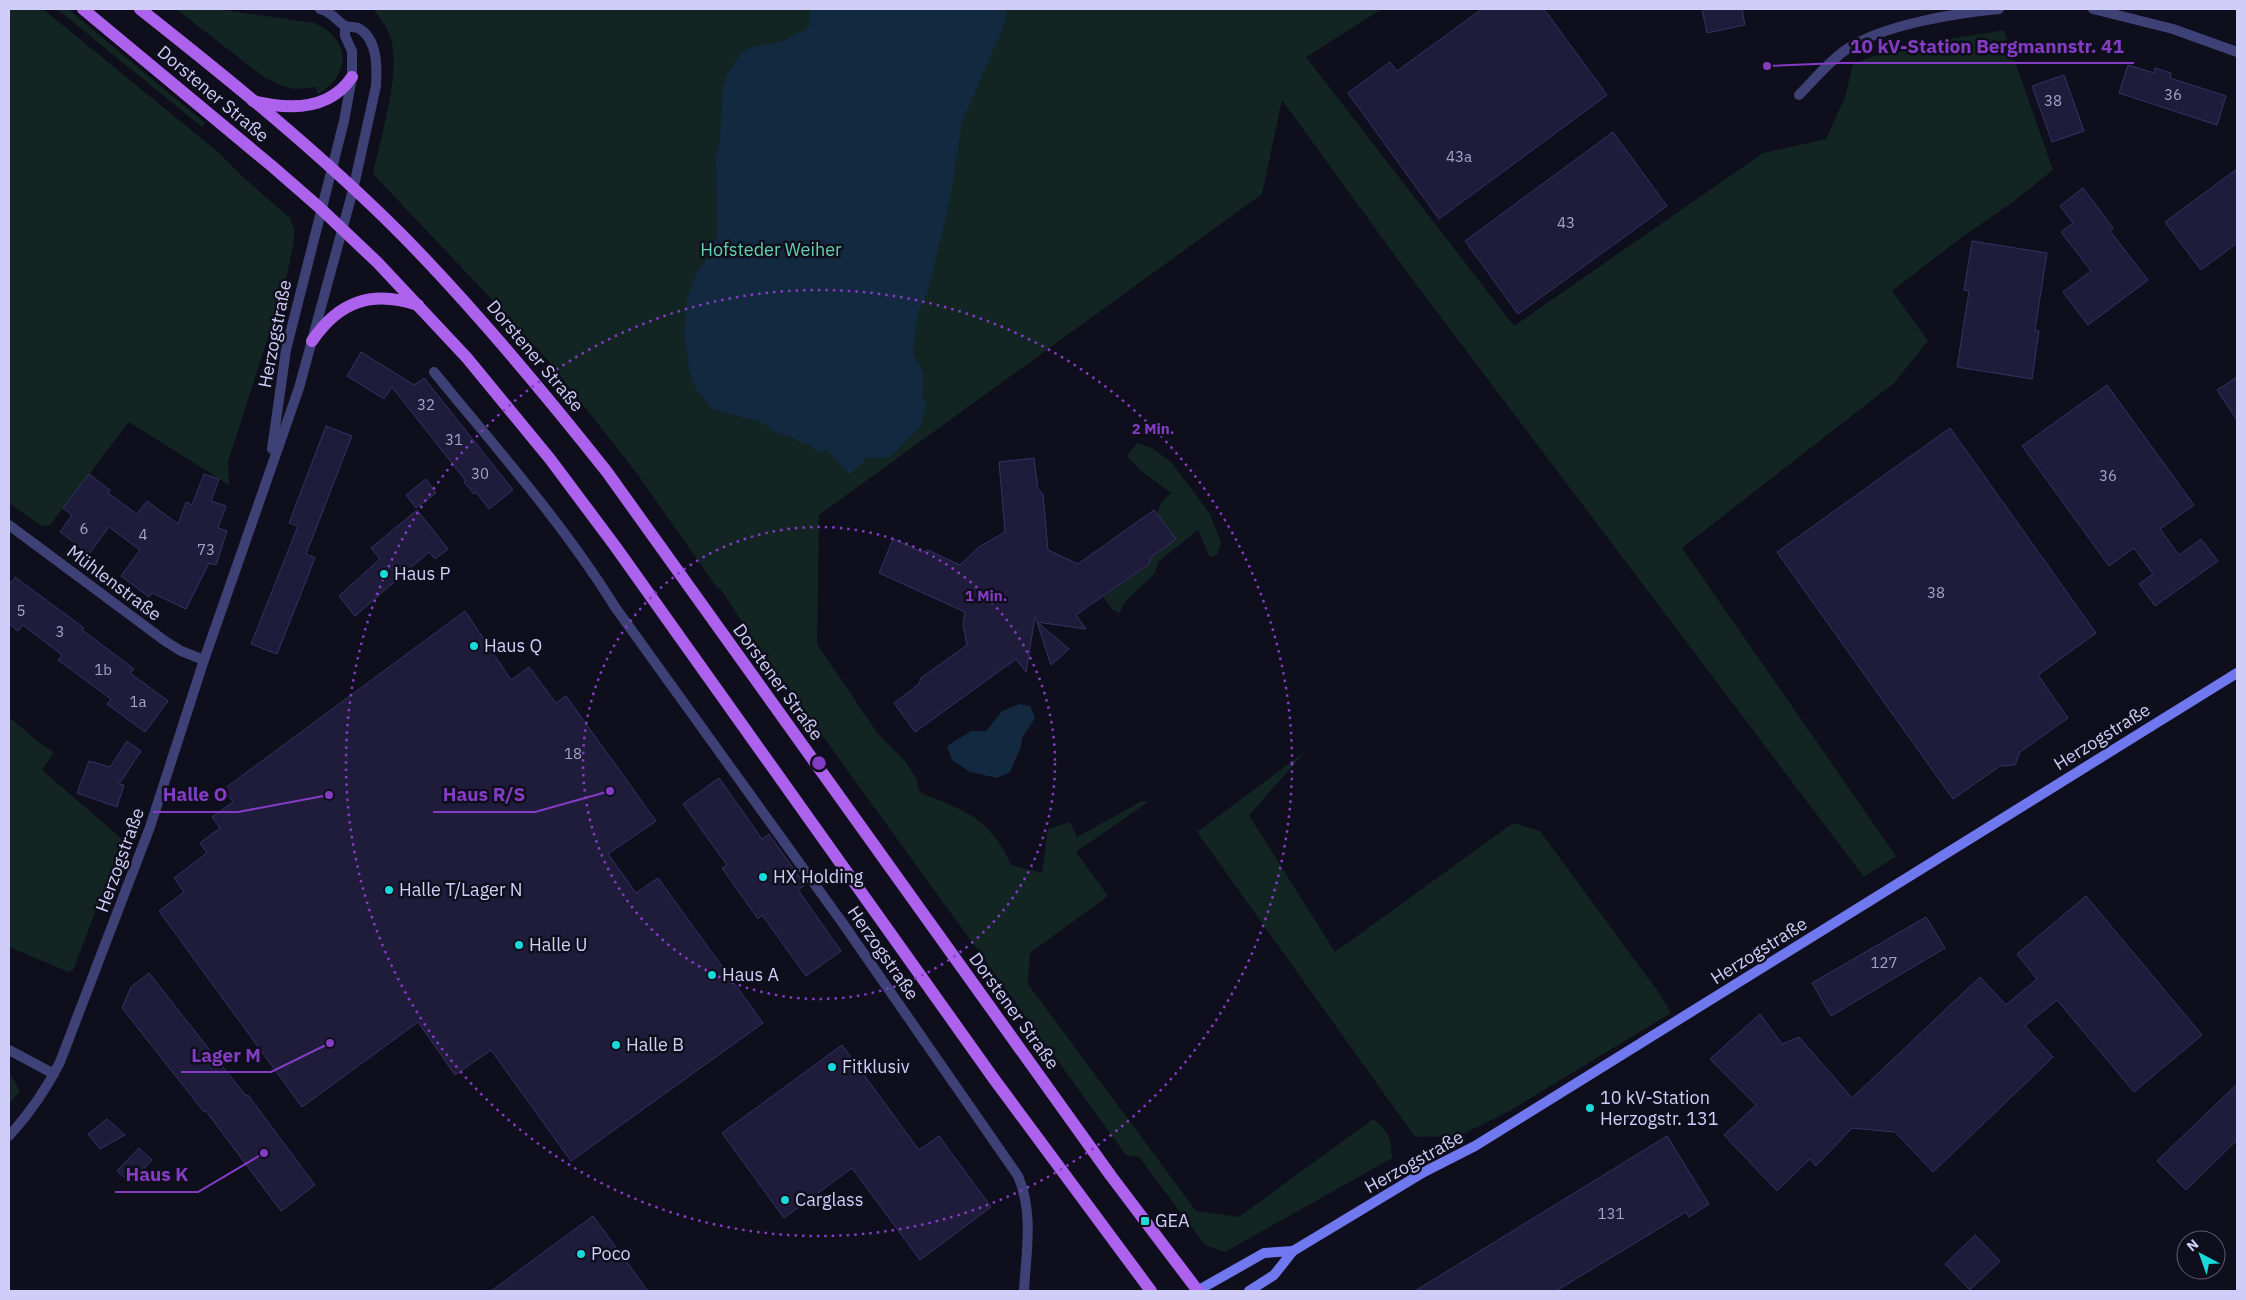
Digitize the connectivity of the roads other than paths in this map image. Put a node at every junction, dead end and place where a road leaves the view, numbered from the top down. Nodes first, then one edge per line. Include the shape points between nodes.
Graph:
1 (83, 9) edge
2 (140, 9) edge
3 (320, 9) edge
4 (1999, 9) edge
5 (2093, 9) edge
6 (345, 26) junction
7 (2237, 52) edge
8 (352, 76) junction
9 (1799, 95) dead end
10 (251, 100) junction
11 (332, 169) junction
12 (353, 190) junction
13 (320, 208) junction
14 (343, 229) junction
15 (418, 305) junction
16 (312, 340) junction
17 (434, 372) dead end
18 (270, 467) junction
19 (9, 525) edge
20 (204, 660) junction
21 (2237, 672) edge
22 (9, 1050) edge
23 (54, 1074) junction
24 (9, 1136) edge
25 (1293, 1251) junction
26 (1024, 1291) edge
27 (1151, 1291) edge
28 (1197, 1291) edge
29 (1249, 1291) edge

1 - 13 main road, Dorstener Straße
2 - 10 main road, Dorstener Straße
3 - 6 street via 328,11
4 - 9 street via 1927,20 1867,38 1846,49
5 - 7 street via 2173,29
6 - 8 street via 352,51
6 - 12 street via 358,28 369,39 377,68
8 - 10 main road via 332,96 314,104 277,107
8 - 11 street
10 - 11 main road, Dorstener Straße
11 - 12 main road, Dorstener Straße
11 - 13 street
12 - 14 street
12 - 28 main road, Dorstener Straße via 468,304 545,393 607,472 1111,1176
13 - 14 main road, Dorstener Straße
13 - 18 street, Herzogstraße via 286,350
14 - 15 main road, Dorstener Straße
14 - 16 street, Herzogstraße
15 - 16 main road via 386,298 366,300 330,317
15 - 27 main road, Dorstener Straße via 497,394 615,546 994,1079
16 - 18 street, Herzogstraße via 299,388
17 - 26 street, Herzogstraße via 594,574 1018,1176 1028,1224
18 - 20 street, Herzogstraße
19 - 20 street, Mühlenstraße via 165,641
20 - 23 street, Herzogstraße via 150,827
21 - 25 street, Herzogstraße via 1475,1146 1424,1172
22 - 23 street
23 - 24 street, Herzogstraße via 30,1113
25 - 28 street, Herzogstraße via 1264,1253
25 - 29 street, Herzogstraße via 1274,1275

